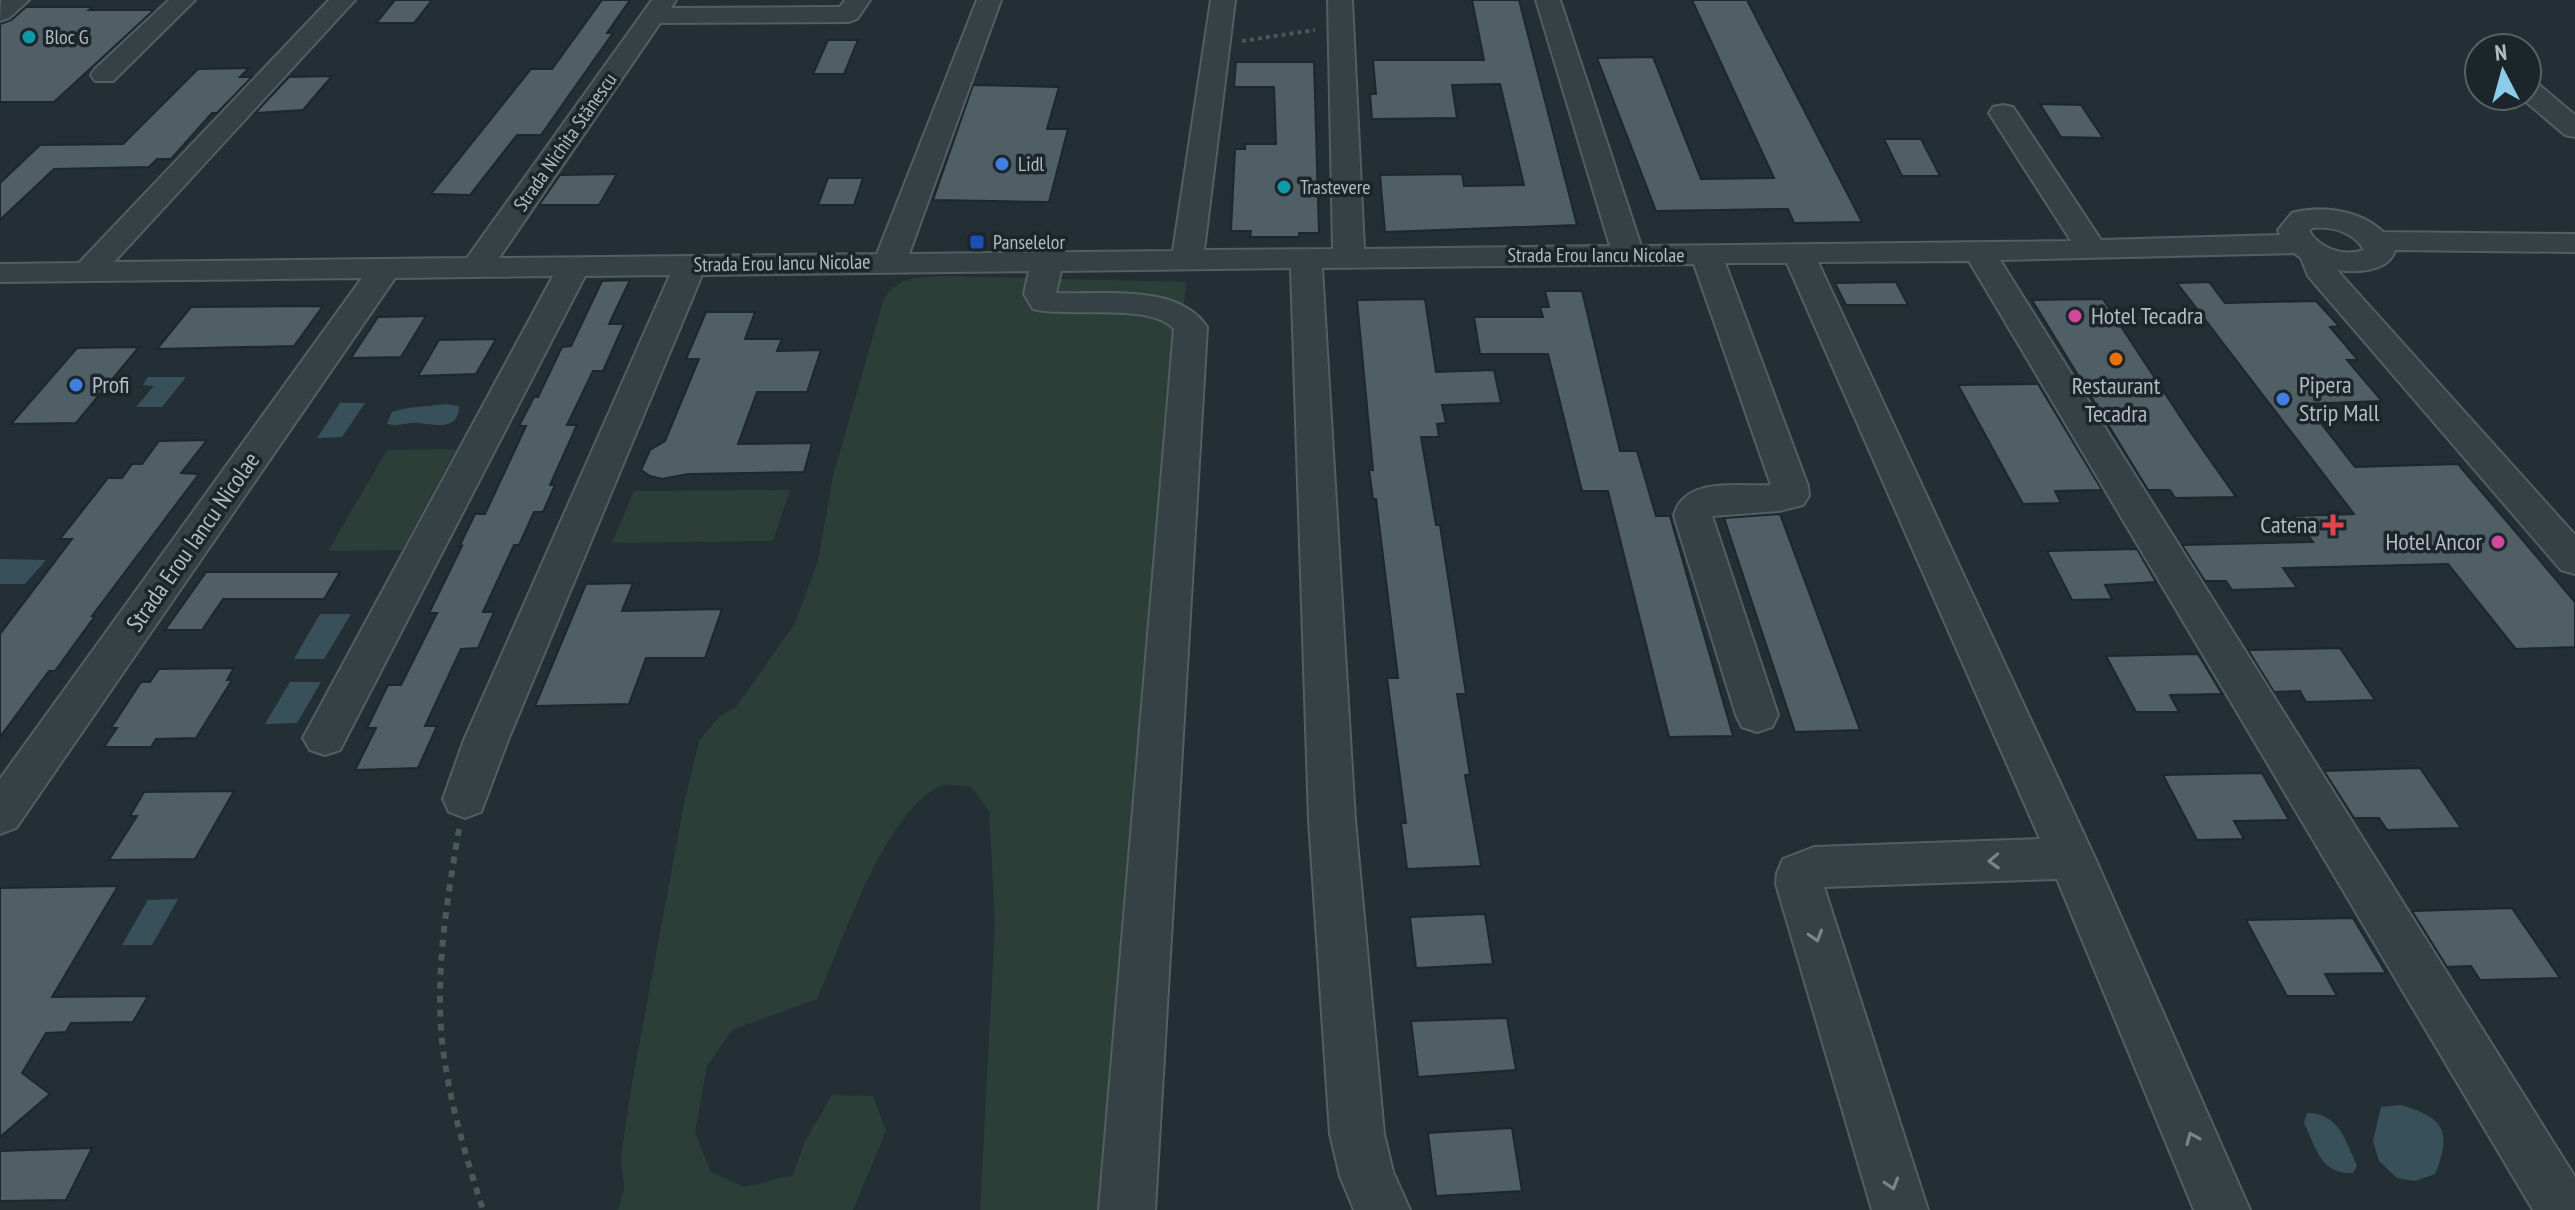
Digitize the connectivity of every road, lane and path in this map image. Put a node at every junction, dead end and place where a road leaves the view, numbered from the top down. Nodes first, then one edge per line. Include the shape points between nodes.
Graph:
1 (17, 0) edge
2 (183, 0) edge
3 (343, 0) edge
4 (858, 0) edge
5 (989, 0) edge
6 (1223, 0) edge
7 (1340, 0) edge
8 (1548, 0) edge
9 (659, 8) edge
10 (0, 13) edge
11 (1341, 29) junction
12 (1217, 42) junction
13 (104, 75) dead end
14 (2543, 102) edge
15 (2003, 113) dead end
16 (2575, 129) edge
17 (2575, 243) edge
18 (2092, 250) junction
19 (2311, 250) junction
20 (1979, 251) junction
21 (1798, 253) junction
22 (1628, 254) junction
23 (1706, 254) junction
24 (1349, 257) junction
25 (1306, 258) junction
26 (1187, 259) junction
27 (1047, 260) junction
28 (890, 262) junction
29 (691, 264) junction
30 (574, 266) junction
31 (477, 267) junction
32 (386, 268) junction
33 (88, 272) junction
34 (0, 273) edge
35 (2575, 560) edge
36 (1757, 715) dead end
37 (325, 738) dead end
38 (465, 799) joint
39 (0, 815) edge
40 (2072, 858) junction
41 (483, 1210) edge
42 (1127, 1210) edge
43 (1382, 1210) edge
44 (1900, 1210) edge
45 (2222, 1210) edge
46 (2564, 1210) edge

1 - 10 street
2 - 13 street
3 - 33 street
4 - 9 street, Strada Nichita Stănescu via 848,14 834,15
5 - 28 street, Strada Erou Iancu Nicolae
6 - 12 street
7 - 11 street
8 - 22 street
9 - 31 street, Strada Nichita Stănescu
11 - 12 path
11 - 24 street
12 - 26 street
14 - 16 street
15 - 18 street
17 - 19 street, Strada Erou Iancu Nicolae via 2377,241 2379,255 2348,262
18 - 19 street, Strada Erou Iancu Nicolae
18 - 20 street, Strada Erou Iancu Nicolae
19 - 35 street via 2324,275
20 - 21 street, Strada Erou Iancu Nicolae
20 - 46 street
21 - 23 street, Strada Erou Iancu Nicolae
21 - 40 street
22 - 23 street, Strada Erou Iancu Nicolae
22 - 24 street, Strada Erou Iancu Nicolae
23 - 36 street via 1790,486 1790,496 1779,498 1703,501 1693,516
24 - 25 street, Strada Erou Iancu Nicolae
25 - 26 street, Strada Erou Iancu Nicolae
25 - 43 street via 1332,820 1357,1134
26 - 27 street, Strada Erou Iancu Nicolae
27 - 28 street, Strada Erou Iancu Nicolae
27 - 42 street via 1040,294 1044,302 1149,307 1188,318 1191,327
28 - 29 street, Strada Erou Iancu Nicolae
29 - 30 street, Strada Erou Iancu Nicolae
29 - 38 street
30 - 31 street, Strada Erou Iancu Nicolae
30 - 37 street
31 - 32 street, Strada Erou Iancu Nicolae
32 - 33 street, Strada Erou Iancu Nicolae
32 - 39 street, Strada Erou Iancu Nicolae
33 - 34 street, Strada Erou Iancu Nicolae
38 - 41 path via 444,936 441,1025 468,1165
40 -> 44 street via 1814,867 1800,873
45 -> 40 street

